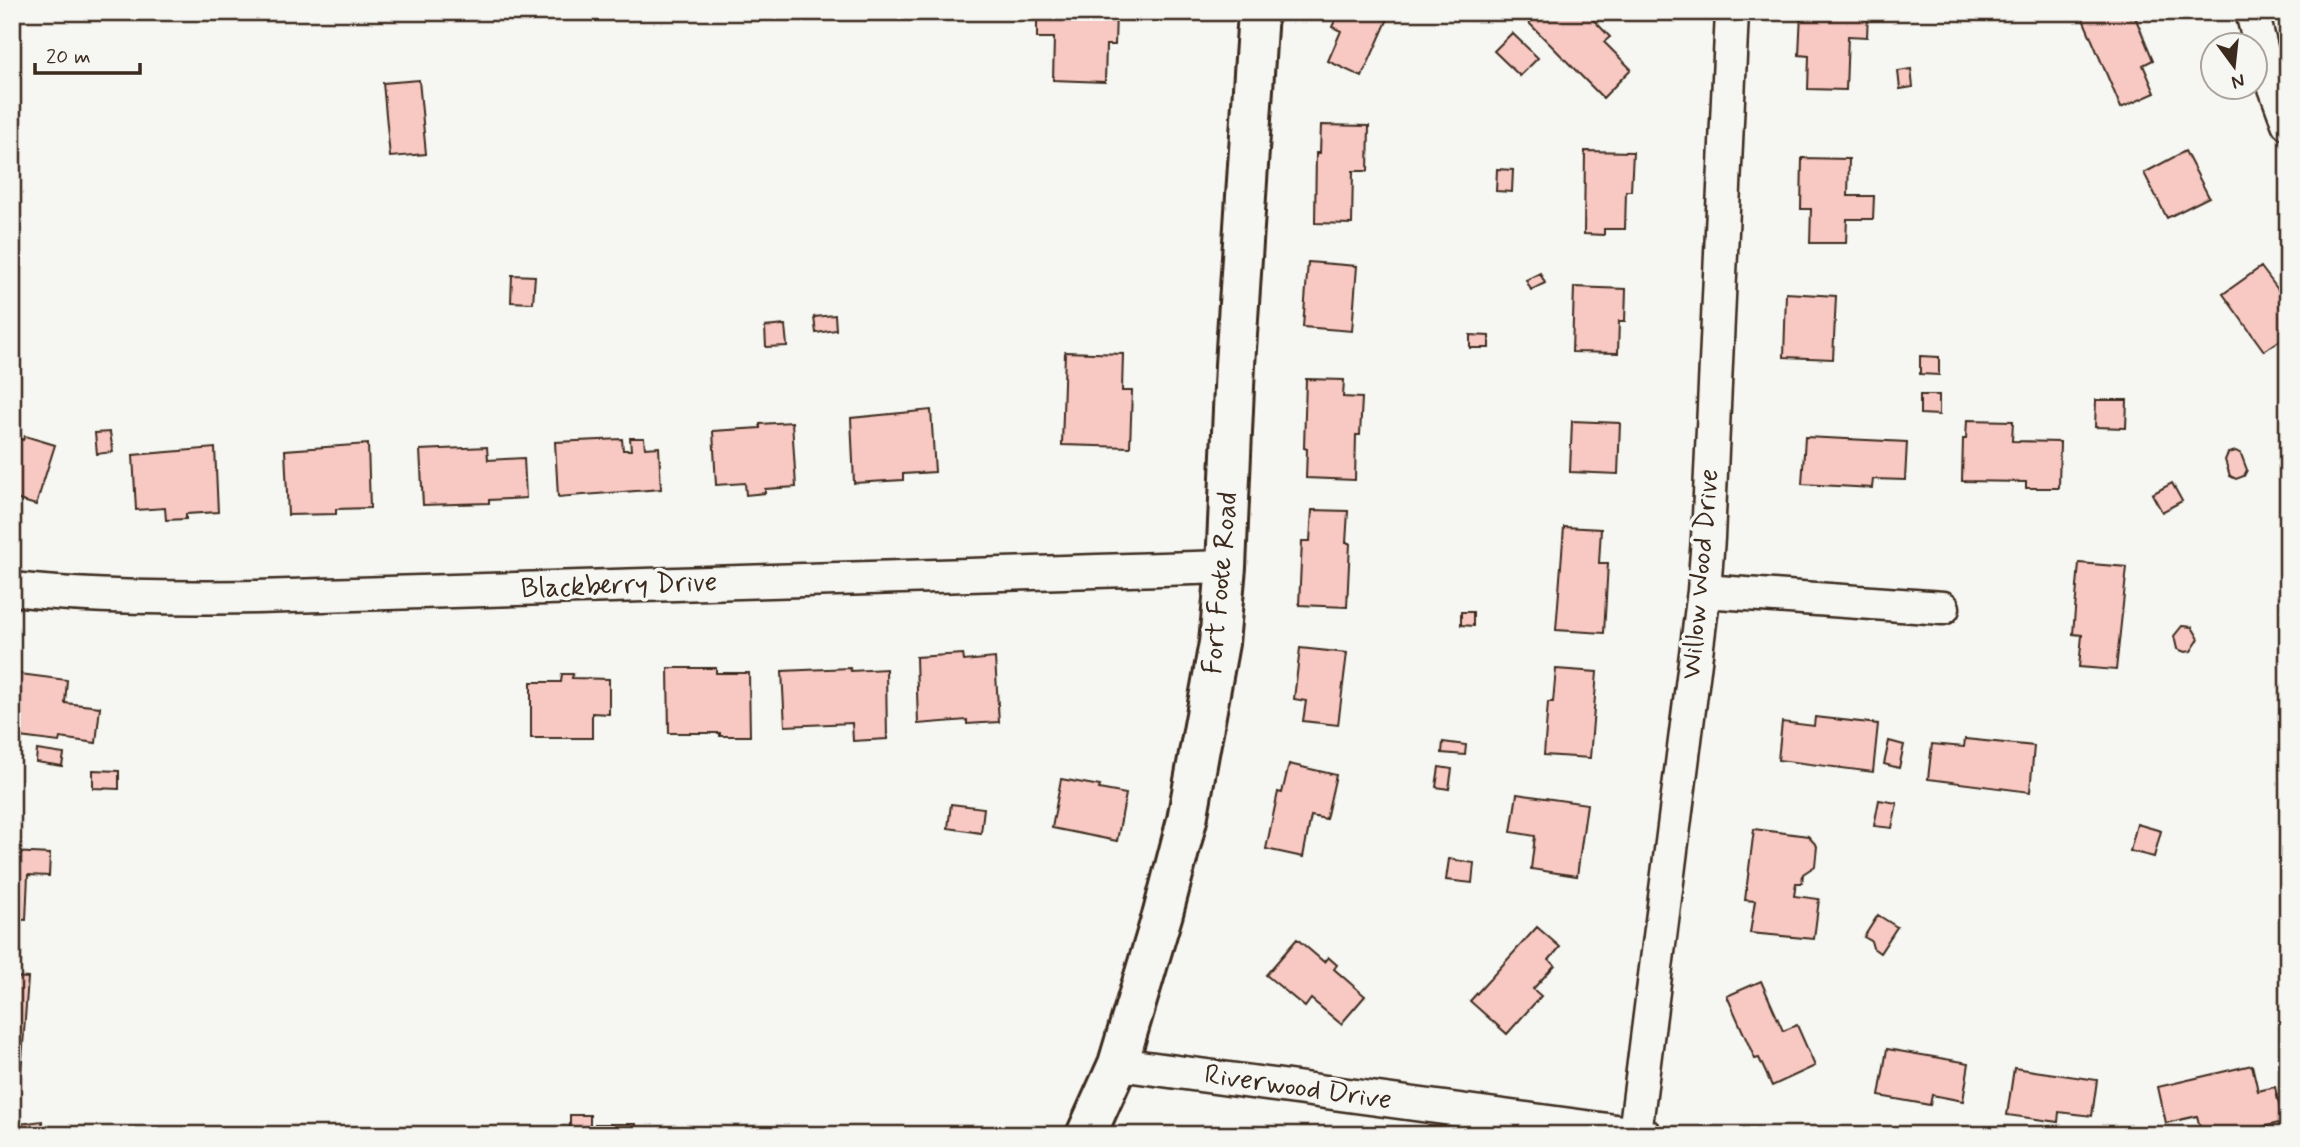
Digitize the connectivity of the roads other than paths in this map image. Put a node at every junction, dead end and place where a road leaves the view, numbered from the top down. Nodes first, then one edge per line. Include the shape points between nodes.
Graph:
1 (1258, 12) edge
2 (1732, 12) edge
3 (2252, 12) edge
4 (2288, 123) edge
5 (1226, 567) junction
6 (12, 589) edge
7 (1704, 591) junction
8 (1943, 608) dead end
9 (1118, 1064) junction
10 (1640, 1134) edge
11 (1086, 1135) edge

1 - 5 street, Fort Foote Road
2 - 7 street, Willow Wood Drive
3 - 4 street
5 - 6 street, Blackberry Drive via 257,597 128,598
5 - 9 street, Fort Foote Road via 1219,643 1187,820
7 - 8 street
7 - 10 street, Willow Wood Drive
9 - 10 street, Riverwood Drive
9 - 11 street, Fort Foote Road

